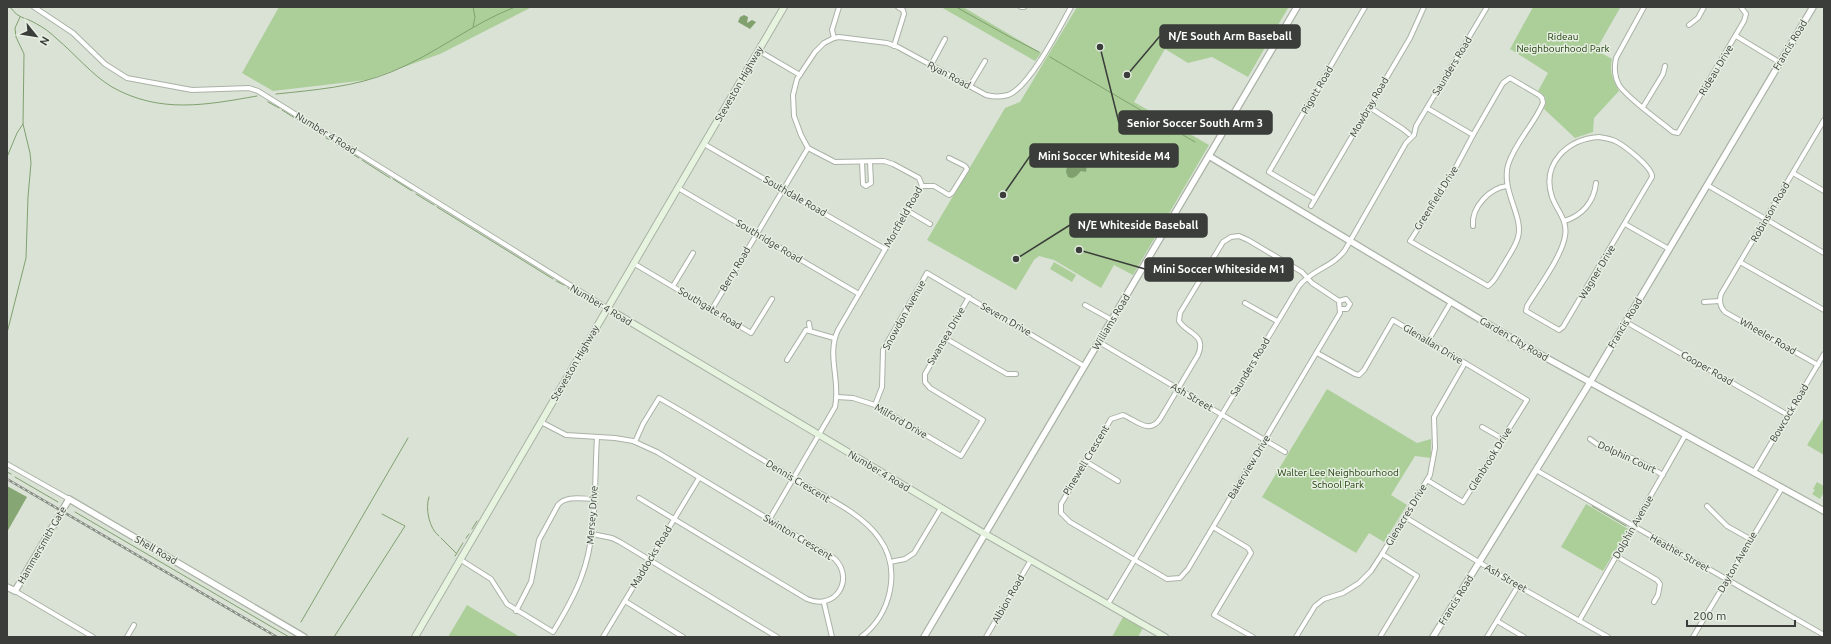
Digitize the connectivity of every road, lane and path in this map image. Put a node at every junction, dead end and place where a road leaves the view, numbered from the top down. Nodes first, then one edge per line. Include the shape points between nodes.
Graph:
1 (34, 7) edge
2 (784, 7) edge
3 (839, 7) edge
4 (898, 7) edge
5 (1071, 7) edge
6 (1297, 7) edge
7 (1365, 7) edge
8 (1424, 7) edge
9 (1487, 7) edge
10 (1644, 7) edge
11 (1704, 7) edge
12 (1741, 7) edge
13 (1813, 7) edge
14 (1689, 25) dead end
15 (1736, 36) junction
16 (834, 38) junction
17 (945, 39) dead end
18 (894, 46) junction
19 (759, 51) junction
20 (985, 60) dead end
21 (1780, 62) junction
22 (931, 65) junction
23 (1665, 66) dead end
24 (800, 75) junction
25 (970, 86) junction
26 (1369, 107) junction
27 (1643, 107) junction
28 (1427, 108) junction
29 (1824, 120) edge
30 (1822, 127) edge
31 (1411, 133) junction
32 (1473, 134) junction
33 (704, 144) junction
34 (808, 148) junction
35 (1209, 156) junction
36 (949, 158) dead end
37 (862, 162) junction
38 (870, 162) junction
39 (1793, 173) junction
40 (1596, 183) dead end
41 (1707, 185) junction
42 (922, 186) junction
43 (1507, 186) junction
44 (678, 188) junction
45 (782, 189) junction
46 (1824, 190) edge
47 (1315, 199) junction
48 (1311, 206) dead end
49 (908, 211) junction
50 (1765, 219) junction
51 (1564, 221) junction
52 (930, 224) dead end
53 (1625, 224) junction
54 (1473, 226) dead end
55 (757, 233) junction
56 (1350, 241) junction
57 (885, 249) junction
58 (1668, 249) junction
59 (693, 253) dead end
60 (1824, 253) edge
61 (1740, 262) junction
62 (633, 263) junction
63 (927, 273) joint
64 (1307, 277) junction
65 (673, 286) junction
66 (859, 294) junction
67 (969, 297) junction
68 (772, 298) dead end
69 (1339, 301) junction
70 (1451, 302) junction
71 (1704, 302) dead end
72 (1245, 303) dead end
73 (1720, 303) junction
74 (1084, 305) dead end
75 (607, 308) junction
76 (712, 309) junction
77 (1341, 309) junction
78 (1824, 310) edge
79 (1112, 320) junction
80 (1277, 321) junction
81 (1626, 322) junction
82 (809, 323) dead end
83 (810, 330) junction
84 (834, 338) junction
85 (945, 338) junction
86 (1428, 341) junction
87 (1099, 342) junction
88 (1317, 353) junction
89 (1824, 354) edge
90 (787, 360) dead end
91 (1465, 363) junction
92 (1818, 364) junction
93 (1084, 366) junction
94 (1016, 374) dead end
95 (1591, 381) junction
96 (1178, 389) junction
97 (837, 397) junction
98 (1527, 400) joint
99 (875, 405) junction
100 (1222, 414) junction
101 (1788, 415) junction
102 (541, 422) junction
103 (1482, 426) dead end
104 (1686, 434) junction
105 (819, 435) junction
106 (596, 437) junction
107 (1502, 439) junction
108 (1590, 439) dead end
109 (1265, 440) junction
110 (636, 442) junction
111 (1285, 452) dead end
112 (961, 456) joint
113 (1086, 461) junction
114 (7, 464) edge
115 (1536, 470) junction
116 (1754, 472) junction
117 (1663, 475) junction
118 (699, 478) junction
119 (794, 479) junction
120 (1427, 480) junction
121 (1118, 481) dead end
122 (1782, 488) junction
123 (639, 498) dead end
124 (69, 499) junction
125 (594, 499) junction
126 (1707, 506) dead end
127 (941, 508) junction
128 (1824, 511) edge
129 (1405, 517) junction
130 (674, 519) junction
131 (769, 520) junction
132 (1213, 527) junction
133 (1633, 527) junction
134 (592, 534) junction
135 (985, 534) junction
136 (1750, 540) junction
137 (1382, 554) junction
138 (1616, 556) junction
139 (461, 560) junction
140 (649, 560) junction
141 (1031, 560) junction
142 (1134, 560) junction
143 (890, 562) junction
144 (1479, 562) junction
145 (1727, 580) junction
146 (1518, 586) junction
147 (7, 587) edge
148 (15, 592) junction
149 (625, 601) junction
150 (1654, 602) dead end
151 (824, 603) junction
152 (1108, 604) junction
153 (516, 611) junction
154 (1579, 620) junction
155 (1497, 621) junction
156 (134, 625) dead end
157 (1516, 635) edge
158 (1824, 635) edge
159 (1251, 636) edge
160 (93, 637) edge
161 (127, 637) edge
162 (304, 637) edge
163 (415, 637) edge
164 (603, 637) edge
165 (683, 637) edge
166 (777, 637) edge
167 (832, 637) edge
168 (861, 637) edge
169 (924, 637) edge
170 (986, 637) edge
171 (1165, 637) edge
172 (1296, 637) edge
173 (1380, 637) edge
174 (1433, 637) edge
175 (1487, 637) edge
176 (1524, 637) edge
177 (1608, 637) edge
178 (1692, 637) edge

1 - 75 street, Number 4 Road via 73,33 105,64 127,78 192,90 243,88 258,91
2 - 19 main road, Steveston Highway
3 - 16 street via 832,30
4 - 18 street via 906,11
5 - 25 street, Ryan Road via 1047,50 1016,90 997,97 986,95
6 - 35 street, Williams Road
7 - 47 street, Pigott Road via 1269,172
8 - 26 street, Mowbray Road via 1411,36
9 - 28 street, Saunders Road
10 - 27 street via 1618,53 1614,72 1623,90
11 - 14 street via 1698,18
12 - 15 street, Rideau Drive via 1745,10 1746,16
13 - 21 street, Francis Road
15 - 21 street
15 - 27 street, Rideau Drive via 1678,132 1673,132
16 - 18 street, Ryan Road via 847,37
16 - 24 street via 815,52
17 - 22 street
18 - 22 street, Ryan Road
19 - 24 street
19 - 33 main road, Steveston Highway
20 - 25 street
21 - 41 street, Francis Road
22 - 25 street, Ryan Road
23 - 27 street via 1663,74
24 - 34 street via 794,88 792,105
26 - 31 street
26 - 47 street, Mowbray Road
28 - 31 street, Saunders Road
28 - 32 street
29 - 30 street, Robinson Road
30 - 39 street, Robinson Road
31 - 56 street, Saunders Road
32 - 43 street, Greenfield Drive via 1503,83 1509,79 1514,79 1538,94 1543,101 1510,159
32 - 43 street, Greenfield Drive via 1449,180 1410,241 1488,286 1494,280 1519,234
33 - 44 main road, Steveston Highway
33 - 45 street, Southdale Road
34 - 37 street, Mortfield Road via 835,162
34 - 45 street, Berry Road
35 - 56 street, Garden City Road
35 - 79 street, Williams Road
36 - 42 street via 967,168 952,193 949,195 934,186
37 - 38 street, Mortfield Road
37 - 38 street via 863,184 866,186 871,183
38 - 42 street, Mortfield Road via 893,164 919,178
39 - 46 street
39 - 50 street, Robinson Road
40 - 51 street via 1594,193 1582,213
41 - 50 street
41 - 58 street, Francis Road
42 - 49 street, Mortfield Road
43 - 54 street via 1493,190 1486,197 1474,214
44 - 55 street, Southridge Road
44 - 62 main road, Steveston Highway
45 - 55 street, Berry Road
45 - 57 street, Southdale Road
47 - 48 street, Mowbray Road
49 - 52 street
49 - 57 street, Mortfield Road
50 - 60 street
50 - 61 street, Robinson Road
51 - 53 street, Wagner Drive via 1552,196 1551,176 1558,158 1571,144 1599,137 1614,140 1651,170 1652,179
51 - 53 street, Wagner Drive via 1565,236 1562,247 1526,311 1561,330
53 - 58 street
55 - 66 street, Southridge Road
55 - 76 street, Berry Road
56 - 64 street, Saunders Road via 1336,260
56 - 70 street, Garden City Road
57 - 66 street, Mortfield Road
58 - 81 street, Francis Road
59 - 65 street
61 - 73 street, Robinson Road via 1721,294
61 - 78 street
62 - 65 street, Southgate Road
62 - 75 main road, Steveston Highway
63 - 67 street, Severn Drive
63 - 99 street, Snowdon Avenue via 883,350 882,387
64 - 69 street, Bakerview Drive
64 - 80 street, Saunders Road
64 - 96 street, Pinewell Crescent via 1244,238 1231,236 1225,240 1179,316 1180,324 1198,338 1201,347
65 - 76 street, Southgate Road
66 - 84 street, Mortfield Road
67 - 85 street, Swansea Drive
67 - 93 street, Severn Drive
68 - 76 street, Southgate Road via 751,333
69 - 77 street
69 - 77 street, Bakerview Drive via 1346,299 1350,304 1348,309
70 - 86 street
70 - 95 street, Garden City Road
71 - 73 street
72 - 80 street
73 - 92 street, Wheeler Road via 1726,312
74 - 79 street
75 - 102 main road, Steveston Highway
75 - 105 main road, Number 4 Road
77 - 88 street, Bakerview Drive
79 - 87 street, Williams Road
80 - 100 street, Saunders Road
81 - 95 street, Francis Road
81 - 101 street, Cooper Road
82 - 83 street
83 - 84 street
83 - 90 street via 803,332
84 - 97 street, Mortfield Road
85 - 94 street via 1007,374
85 - 112 street, Swansea Drive via 926,371 925,382 930,388 983,420
86 - 88 street, Glenallan Drive via 1393,320 1358,375
86 - 91 street, Glenallan Drive
87 - 93 street, Williams Road
87 - 96 street, Ash Street
88 - 109 street, Bakerview Drive
89 - 92 street, Bowcock Road
91 - 98 street, Glenallan Drive
91 - 120 street, Glenacres Drive via 1434,416 1435,454
92 - 101 street, Bowcock Road
93 - 135 street, Williams Road
95 - 104 street, Garden City Road
95 - 115 street, Francis Road
96 - 100 street, Ash Street
96 - 113 street, Pinewell Crescent via 1159,421 1152,426 1145,426 1123,415 1111,419
97 - 99 street, Milford Drive via 853,398
97 - 105 street, Mortfield Road via 833,412
98 - 107 street, Glenbrook Drive
99 - 112 street, Milford Drive
100 - 109 street, Ash Street
100 - 142 street, Saunders Road
101 - 116 street, Bowcock Road
102 - 106 street, Swinton Crescent via 566,436
102 - 139 main road, Steveston Highway
103 - 107 street
104 - 116 street, Garden City Road
104 - 117 street, Dolphin Avenue
105 - 119 street, Mortfield Road
105 - 127 main road, Number 4 Road
106 - 110 street, Swinton Crescent
106 - 125 street, Mersey Drive
107 - 120 street, Glenbrook Drive via 1463,502
108 - 117 street, Dolphin Court via 1601,447 1637,460
109 - 111 street, Ash Street
109 - 132 street, Bakerview Drive
110 - 118 street, Swinton Crescent
110 - 119 street, Dennis Crescent via 643,424 659,398
113 - 121 street
113 - 142 street, Pinewell Crescent via 1062,501 1061,513 1070,522
114 - 124 street, Shell Road
115 - 133 street, Heather Street
115 - 144 street, Francis Road
116 - 122 street, Garden City Road
117 - 133 street, Dolphin Avenue
118 - 130 street, Maddocks Road
118 - 131 street, Swinton Crescent
119 - 131 street, Mortfield Road
119 - 143 street, Dennis Crescent via 869,526 879,538
120 - 129 street, Glenacres Drive
122 - 128 street, Garden City Road
122 - 136 street, Dayton Avenue
123 - 130 street
124 - 148 street, Hammersmith Gate
124 - 162 street, Shell Road
125 - 134 street, Mersey Drive
125 - 153 street via 568,499 561,502 539,540 532,582
126 - 136 street via 1727,526
127 - 135 main road, Number 4 Road
127 - 143 street via 914,553 905,559
129 - 137 street, Glenacres Drive
129 - 144 street, Ash Street
130 - 140 street, Maddocks Road
130 - 151 street via 807,599
131 - 151 street, Swinton Crescent via 838,562 843,576 841,588 836,596
132 - 142 street, Bakerview Drive via 1188,570 1178,579 1164,578
132 - 159 street via 1251,551 1250,557 1214,615
133 - 138 street, Dolphin Avenue
133 - 145 street, Heather Street
134 - 140 street via 612,538
134 - 153 street, Mersey Drive via 582,578 553,632
135 - 141 main road, Number 4 Road
135 - 169 street, Williams Road
136 - 145 street, Dayton Avenue
137 - 172 street, Glenacres Drive via 1359,583 1343,593 1319,602
137 - 173 street via 1417,576
138 - 150 street via 1657,580 1660,584
138 - 154 street, Dolphin Avenue
139 - 153 street via 491,579 503,600
139 - 163 main road, Steveston Highway
140 - 149 street, Maddocks Road
140 - 166 street
141 - 152 main road, Number 4 Road
141 - 170 street, Albion Road
142 - 152 street, Saunders Road
143 - 168 street, Dennis Crescent via 891,585 886,605 875,625
144 - 146 street, Ash Street
144 - 174 street, Francis Road
145 - 158 street, Heather Street
145 - 178 street, Dayton Avenue
146 - 154 street, Ash Street
146 - 155 street
147 - 148 street
148 - 160 street
149 - 164 street, Maddocks Road
149 - 165 street
151 - 167 street
152 - 171 main road, Number 4 Road
154 - 177 street, Ash Street
155 - 157 street
155 - 175 street
156 - 161 street
157 - 176 street

